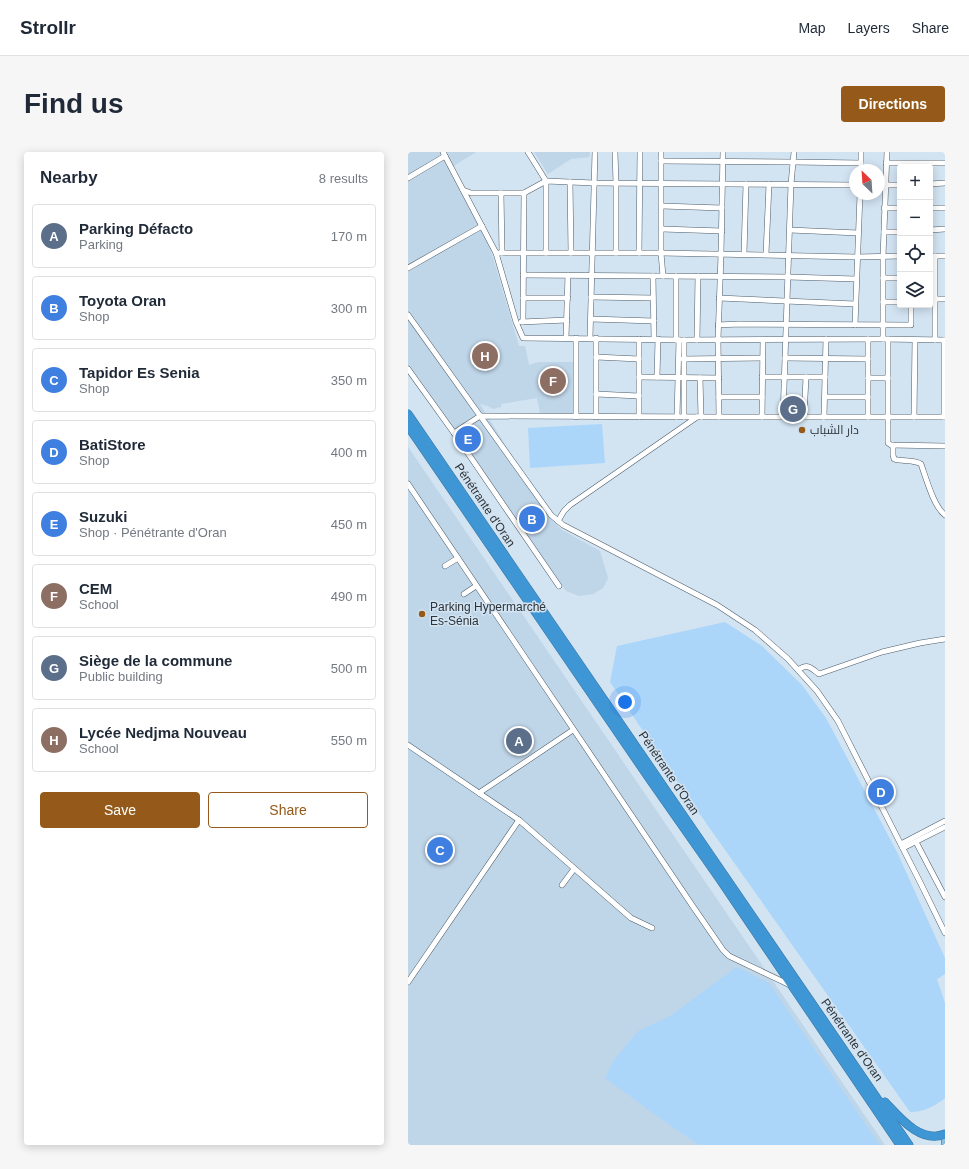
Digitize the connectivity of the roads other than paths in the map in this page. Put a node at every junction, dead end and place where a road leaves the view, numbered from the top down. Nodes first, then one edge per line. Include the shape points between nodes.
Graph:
1 (528, 152) edge
2 (595, 152) edge
3 (615, 152) edge
4 (640, 152) edge
5 (661, 152) edge
6 (723, 152) edge
7 (794, 152) edge
8 (861, 152) edge
9 (886, 152) edge
10 (444, 154) edge
11 (662, 161) junction
12 (723, 161) junction
13 (793, 162) junction
14 (861, 163) joint
15 (886, 163) junction
16 (945, 163) edge
17 (408, 178) edge
18 (546, 181) junction
19 (570, 182) junction
20 (640, 182) junction
21 (594, 183) junction
22 (616, 183) junction
23 (662, 183) junction
24 (722, 183) junction
25 (746, 184) junction
26 (769, 184) junction
27 (791, 184) junction
28 (933, 184) edge
29 (945, 184) edge
30 (885, 185) joint
31 (897, 185) edge
32 (849, 186) edge
33 (463, 190) junction
34 (501, 193) junction
35 (524, 193) junction
36 (860, 200) edge
37 (884, 200) edge
38 (662, 206) junction
39 (722, 208) junction
40 (884, 208) junction
41 (897, 208) edge
42 (933, 208) edge
43 (945, 208) edge
44 (482, 226) junction
45 (662, 229) junction
46 (945, 229) edge
47 (722, 230) junction
48 (790, 230) junction
49 (933, 230) edge
50 (884, 232) junction
51 (897, 232) edge
52 (858, 233) junction
53 (496, 253) junction
54 (502, 253) junction
55 (524, 253) junction
56 (546, 253) junction
57 (571, 253) junction
58 (592, 253) junction
59 (616, 253) junction
60 (639, 253) junction
61 (661, 253) junction
62 (721, 254) junction
63 (744, 254) junction
64 (766, 254) junction
65 (789, 254) junction
66 (897, 256) edge
67 (933, 256) edge
68 (945, 256) edge
69 (858, 257) junction
70 (883, 257) junction
71 (408, 268) edge
72 (524, 274) junction
73 (568, 275) junction
74 (592, 275) junction
75 (653, 276) junction
76 (663, 276) junction
77 (676, 276) junction
78 (698, 276) junction
79 (720, 276) junction
80 (788, 277) junction
81 (883, 278) junction
82 (897, 278) edge
83 (856, 279) junction
84 (591, 297) junction
85 (523, 298) junction
86 (568, 298) junction
87 (653, 298) junction
88 (719, 298) junction
89 (935, 299) junction
90 (945, 299) edge
91 (787, 300) junction
92 (883, 302) junction
93 (897, 302) edge
94 (855, 304) junction
95 (911, 308) edge
96 (408, 315) edge
97 (591, 319) junction
98 (567, 320) junction
99 (654, 321) junction
100 (516, 322) junction
101 (523, 322) junction
102 (786, 324) junction
103 (855, 324) junction
104 (718, 325) junction
105 (883, 325) junction
106 (566, 338) junction
107 (576, 338) junction
108 (593, 338) junction
109 (639, 339) junction
110 (656, 339) junction
111 (786, 339) junction
112 (826, 339) junction
113 (868, 339) junction
114 (885, 339) junction
115 (679, 340) junction
116 (697, 340) junction
117 (718, 340) junction
118 (763, 340) junction
119 (915, 340) junction
120 (935, 340) junction
121 (944, 340) edge
122 (596, 357) junction
123 (718, 358) junction
124 (762, 358) junction
125 (785, 358) junction
126 (826, 358) junction
127 (639, 359) junction
128 (683, 359) junction
129 (868, 359) junction
130 (408, 369) edge
131 (639, 377) junction
132 (657, 377) junction
133 (762, 377) junction
134 (825, 377) junction
135 (681, 378) junction
136 (700, 378) junction
137 (719, 378) junction
138 (784, 378) junction
139 (806, 378) junction
140 (868, 378) junction
141 (888, 378) junction
142 (596, 394) junction
143 (639, 396) junction
144 (719, 397) junction
145 (762, 397) junction
146 (825, 397) junction
147 (868, 397) junction
148 (408, 414) edge
149 (480, 416) junction
150 (576, 416) junction
151 (596, 417) junction
152 (639, 417) junction
153 (677, 417) junction
154 (684, 417) junction
155 (699, 417) junction
156 (719, 417) junction
157 (762, 417) junction
158 (783, 417) junction
159 (804, 417) junction
160 (824, 417) junction
161 (868, 417) junction
162 (888, 417) junction
163 (914, 417) junction
164 (945, 417) edge
165 (408, 426) edge
166 (454, 433) junction
167 (893, 445) junction
168 (945, 446) edge
169 (408, 484) edge
170 (945, 515) edge
171 (558, 521) junction
172 (458, 558) junction
173 (445, 566) dead end
174 (476, 586) junction
175 (559, 586) dead end
176 (464, 594) dead end
177 (945, 639) edge
178 (798, 670) junction
179 (573, 730) junction
180 (408, 744) edge
181 (479, 793) junction
182 (519, 820) junction
183 (945, 821) edge
184 (945, 827) edge
185 (916, 842) junction
186 (902, 846) junction
187 (574, 869) junction
188 (562, 885) dead end
189 (945, 897) edge
190 (652, 928) dead end
191 (945, 933) edge
192 (408, 982) edge
193 (792, 986) junction
194 (866, 1082) junction
195 (880, 1115) junction
196 (945, 1134) edge
197 (945, 1142) edge
198 (897, 1145) edge
199 (900, 1145) edge
200 (909, 1145) edge
201 (945, 1145) edge

1 - 18 street
2 - 21 street
3 - 22 street
4 - 20 street
5 - 11 street
6 - 12 street
7 - 13 street
8 - 14 street
9 - 15 street
10 - 17 street
10 - 33 street
11 - 12 street
11 - 23 street
12 - 13 street
12 - 24 street
13 - 14 street
13 - 27 street
15 - 16 street
15 - 30 street
18 - 19 street
18 - 35 street
18 - 56 street
19 - 21 street
19 - 57 street
20 - 22 street
20 - 23 street
20 - 60 street
21 - 22 street
21 - 58 street
22 - 59 street
23 - 24 street
23 - 38 street
24 - 25 street
24 - 39 street
25 - 26 street
25 - 63 street
26 - 27 street
26 - 64 street
27 - 32 street
27 - 48 street
28 - 29 street
30 - 31 street
33 - 34 street via 471,193
33 - 44 street
34 - 35 street
34 - 54 street
35 - 55 street
36 - 52 street
37 - 40 street
38 - 39 street
38 - 45 street
39 - 47 street
40 - 41 street
40 - 50 street
42 - 43 street
44 - 53 street
44 - 71 street
45 - 47 street
45 - 61 street
46 - 49 street
47 - 62 street
48 - 52 street
48 - 65 street
50 - 51 street
50 - 70 street
52 - 69 street
53 - 54 street
53 - 100 street
54 - 55 street
55 - 56 street
55 - 72 street
56 - 57 street
57 - 58 street
58 - 59 street
58 - 74 street
59 - 60 street
60 - 61 street
61 - 62 street
61 - 76 street
62 - 63 street
62 - 79 street
63 - 64 street
64 - 65 street
65 - 69 street
65 - 80 street
66 - 70 street
67 - 68 street
67 - 89 street
69 - 70 street
69 - 83 street
70 - 81 street
72 - 73 street
72 - 85 street
73 - 74 street
73 - 86 street
74 - 75 street
74 - 84 street
75 - 76 street
75 - 87 street
76 - 77 street
77 - 78 street
77 - 115 street
78 - 79 street
78 - 116 street
79 - 80 street
79 - 88 street
80 - 83 street
80 - 91 street
81 - 82 street
81 - 92 street
83 - 94 street
84 - 87 street
84 - 97 street
85 - 86 street
85 - 101 street
86 - 98 street
87 - 99 street
88 - 91 street
88 - 104 street
89 - 90 street
89 - 120 street
91 - 94 street
91 - 102 street
92 - 93 street
92 - 105 street
94 - 103 street
95 - 105 street via 911,325
96 - 149 street
97 - 99 street
97 - 108 street
98 - 101 street
98 - 106 street
99 - 110 street
100 - 101 street
100 - 106 street via 523,338
102 - 103 street
102 - 104 street
102 - 111 street
103 - 105 street
104 - 117 street
105 - 114 street
106 - 107 street
107 - 108 street
107 - 150 street
108 - 109 street
108 - 122 street
109 - 110 street
109 - 127 street
110 - 115 street
110 - 132 street
111 - 112 street
111 - 118 street
111 - 125 street
112 - 113 street
112 - 126 street
113 - 114 street
113 - 129 street
114 - 119 street
114 - 141 street
115 - 116 street
115 - 128 street
115 - 135 street
116 - 117 street
117 - 118 street
117 - 123 street
118 - 124 street
119 - 120 street
119 - 163 street
120 - 121 street
121 - 164 street
122 - 127 street
122 - 142 street
123 - 124 street
123 - 128 street
123 - 137 street
124 - 133 street
125 - 126 street
125 - 138 street
126 - 129 street
126 - 134 street
127 - 131 street
128 - 135 street
129 - 140 street
130 - 166 street
131 - 132 street
131 - 143 street
132 - 135 street
133 - 138 street
133 - 145 street
134 - 139 street
134 - 146 street
135 - 136 street
135 - 153 street
135 - 154 street
136 - 137 street
136 - 155 street
137 - 144 street
138 - 139 street
138 - 158 street
139 - 159 street
140 - 141 street
140 - 147 street
141 - 162 street
142 - 143 street
142 - 151 street
143 - 152 street
144 - 145 street
144 - 156 street
145 - 157 street
146 - 147 street
146 - 160 street
147 - 161 street
148 - 194 highway, Pénétrante d'Oran
149 - 150 street
149 - 166 street
149 - 171 street via 551,515
150 - 151 street
151 - 152 street
152 - 153 street
153 - 154 street
154 - 155 street
155 - 156 street
155 - 171 street via 570,505
156 - 157 street
157 - 158 street
158 - 159 street
159 - 160 street
160 - 161 street
161 - 162 street
162 - 163 street
162 - 167 street via 888,441
163 - 164 street
165 - 193 highway, Pénétrante d'Oran
166 - 175 street
167 - 168 street
167 - 170 street via 894,459 921,464 933,496
169 - 172 street
171 - 178 street via 717,605 755,630
172 - 173 street
172 - 174 street
174 - 176 street
174 - 179 street
177 - 178 street via 882,652 819,674 808,666
178 - 186 street via 838,721
179 - 181 street
179 - 193 street via 723,950 729,956
180 - 181 street
181 - 182 street
182 - 187 street
182 - 192 street
183 - 186 street
184 - 185 street
185 - 186 street
185 - 189 street
186 - 191 street
187 - 188 street
187 - 190 street via 631,918
193 - 195 highway, Pénétrante d'Oran
194 - 196 highway via 913,1129 934,1137
194 - 200 highway, Pénétrante d'Oran
195 - 198 highway
195 - 199 highway, Pénétrante d'Oran
197 - 201 main road

